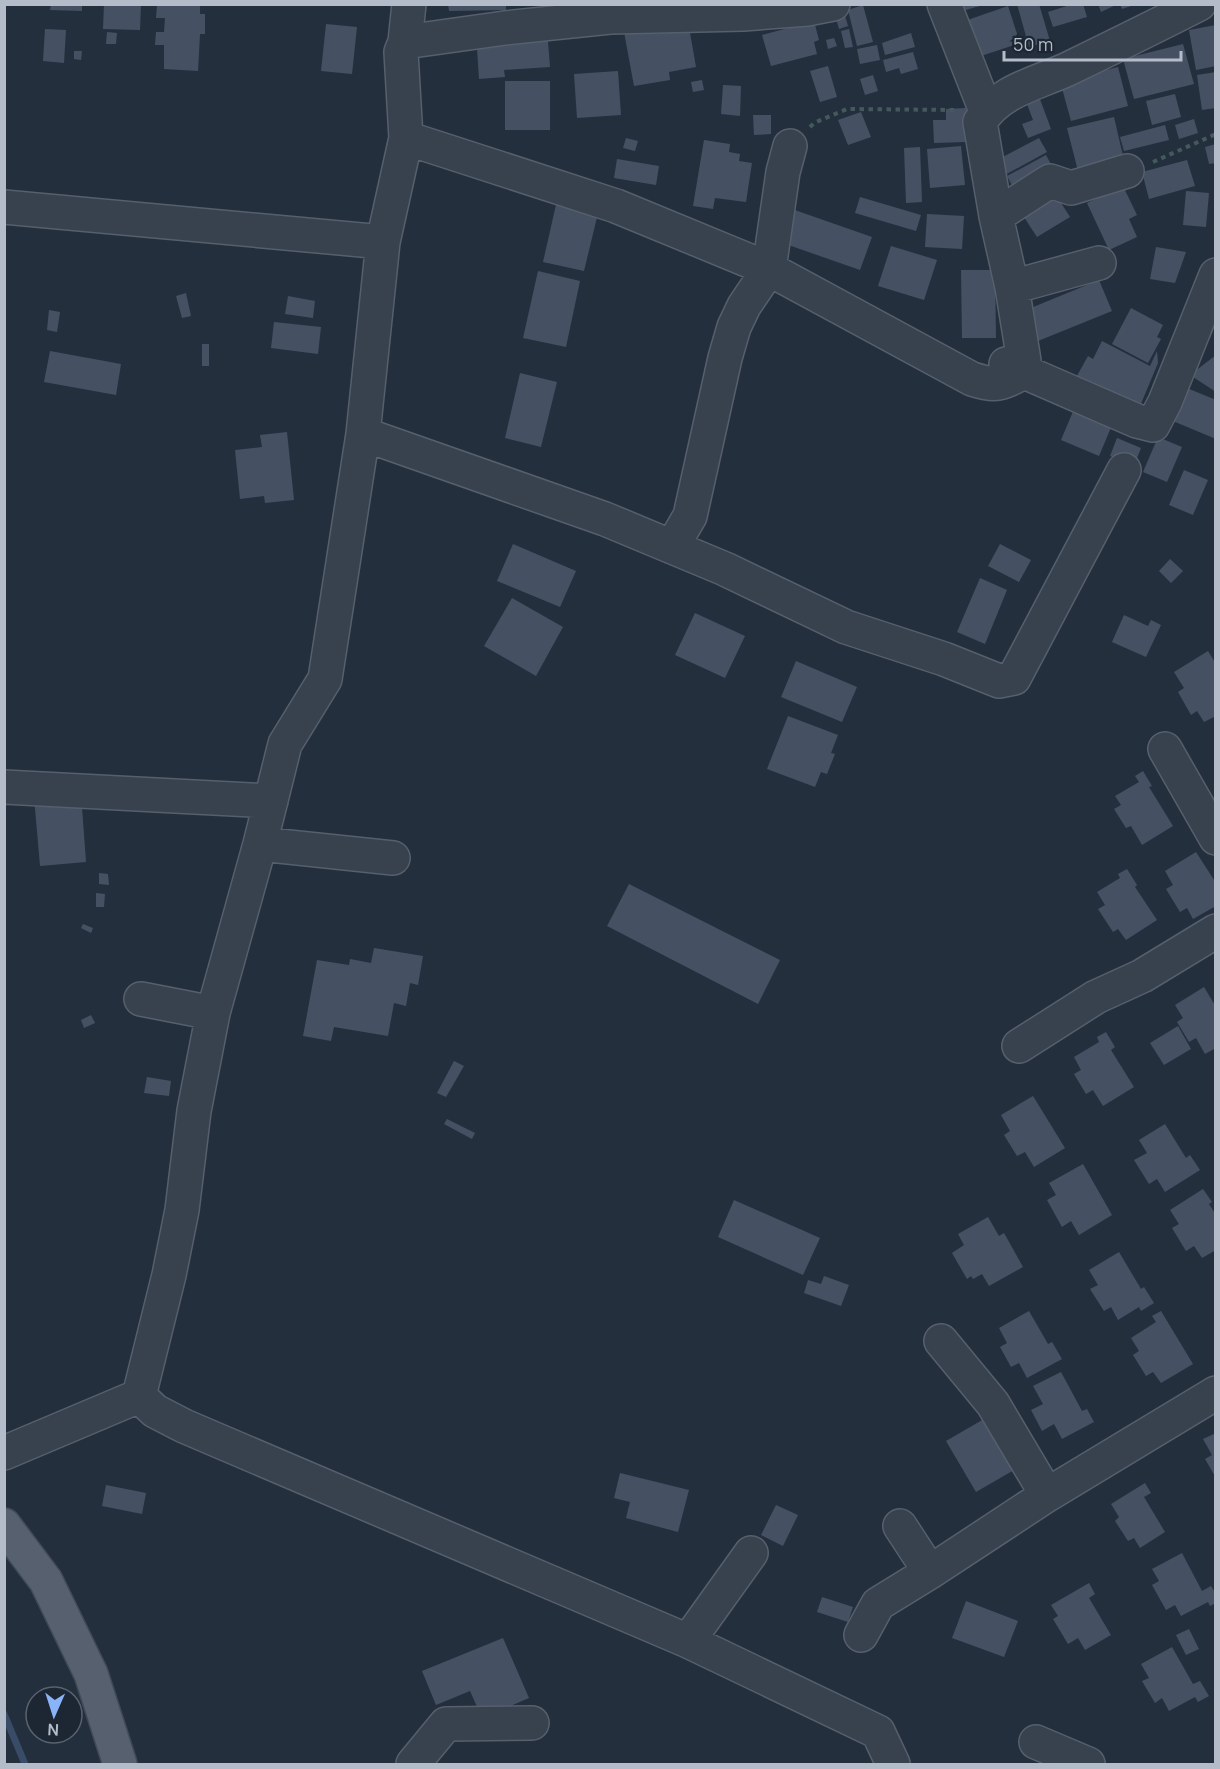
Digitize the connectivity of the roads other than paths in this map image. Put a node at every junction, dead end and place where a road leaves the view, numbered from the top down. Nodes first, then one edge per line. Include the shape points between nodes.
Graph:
1 (409, 4) edge
2 (833, 4) edge
3 (944, 4) edge
4 (1199, 4) edge
5 (743, 9) edge
6 (405, 42) junction
7 (986, 111) junction
8 (406, 138) junction
9 (790, 146) road end
10 (1127, 171) road end
11 (4, 207) edge
12 (996, 216) junction
13 (383, 242) junction
14 (1099, 263) dead end
15 (769, 270) junction
16 (1215, 275) edge
17 (1012, 286) junction
18 (1006, 364) junction
19 (363, 434) junction
20 (1124, 470) dead end
21 (672, 547) junction
22 (1165, 749) dead end
23 (4, 787) edge
24 (271, 801) junction
25 (1215, 838) edge
26 (260, 844) junction
27 (393, 858) dead end
28 (1215, 931) edge
29 (141, 999) dead end
30 (213, 1013) junction
31 (1019, 1046) dead end
32 (941, 1341) dead end
33 (1215, 1393) edge
34 (139, 1396) junction
35 (4, 1453) edge
36 (1047, 1495) junction
37 (4, 1525) edge
38 (900, 1526) dead end
39 (751, 1553) dead end
40 (930, 1572) junction
41 (861, 1635) dead end
42 (688, 1641) junction
43 (532, 1723) dead end
44 (1036, 1742) dead end
45 (120, 1764) edge
46 (413, 1764) edge
47 (893, 1764) edge
48 (1088, 1764) edge

1 - 6 street
2 - 5 street via 807,9
3 - 7 street
4 - 7 street via 1058,74 1017,90
5 - 6 street via 610,17
6 - 8 street via 401,52
7 - 12 street via 980,122
8 - 13 street
8 - 15 street via 616,206
9 - 15 street
10 - 12 street via 1071,188 1050,181
11 - 13 street
12 - 17 street
13 - 19 street
14 - 17 street
15 - 18 street via 972,379 1002,383 1016,376
15 - 21 street via 734,327 690,516
16 - 18 street via 1153,425
17 - 18 street via 1024,361
19 - 21 street via 605,519
19 - 24 street via 325,680 285,744
20 - 21 street via 1014,678 999,681 944,658 846,627
22 - 25 street
23 - 24 street
24 - 26 street
26 - 27 street
26 - 30 street
28 - 31 street via 1142,976 1096,997
29 - 30 street
30 - 34 street via 194,1110 182,1210
32 - 36 street via 993,1404
33 - 36 street
34 - 35 street
34 - 42 street via 155,1411 184,1426
36 - 40 street
37 - 45 main road via 46,1581 91,1674
38 - 40 street
39 - 42 street
40 - 41 street via 878,1604
42 - 47 street via 878,1732
43 - 46 street via 446,1724
44 - 48 street

